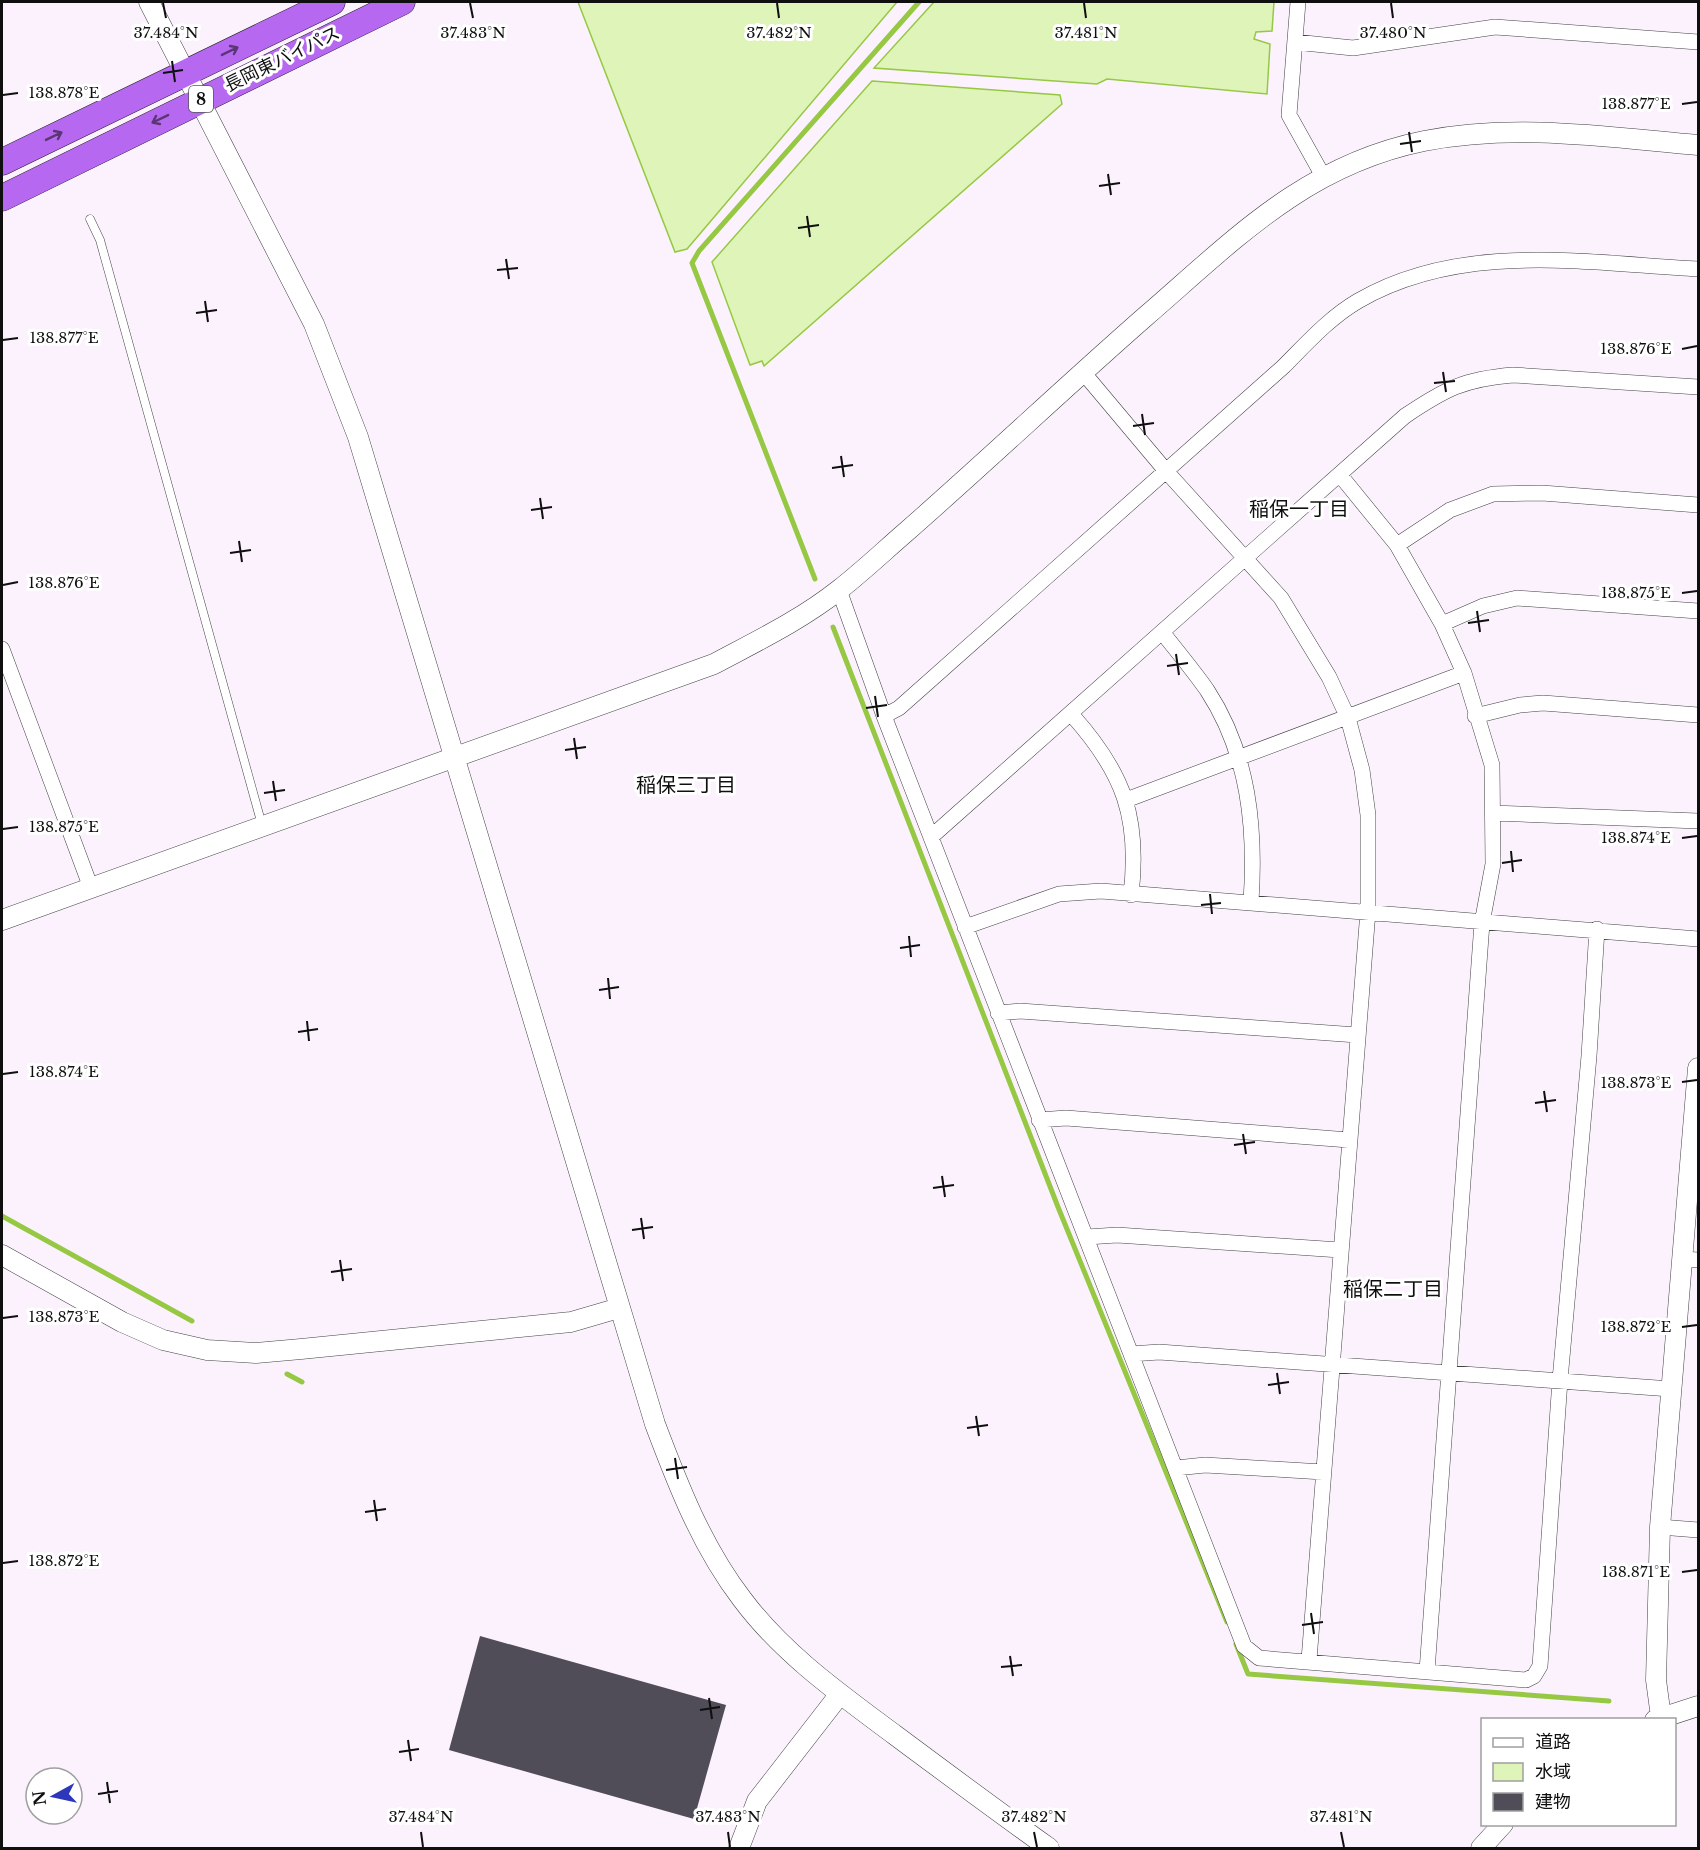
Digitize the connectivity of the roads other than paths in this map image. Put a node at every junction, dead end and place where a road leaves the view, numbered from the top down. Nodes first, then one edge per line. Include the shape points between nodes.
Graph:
1 (149, 2) edge
2 (332, 2) edge
3 (402, 2) edge
4 (1298, 2) edge
5 (1295, 42) junction
6 (1698, 42) edge
7 (185, 73) junction
8 (200, 99) junction
9 (1698, 145) edge
10 (2, 162) edge
11 (1323, 176) junction
12 (2, 198) edge
13 (90, 219) dead end
14 (1698, 269) edge
15 (1082, 371) junction
16 (1698, 387) edge
17 (1166, 471) junction
18 (1340, 475) junction
19 (1698, 505) edge
20 (1397, 545) junction
21 (1244, 558) junction
22 (839, 590) junction
23 (1698, 611) edge
24 (1442, 624) junction
25 (1162, 632) junction
26 (2, 649) edge
27 (1464, 673) junction
28 (1072, 715) junction
29 (1698, 715) edge
30 (884, 716) junction
31 (1475, 716) junction
32 (1348, 718) junction
33 (1237, 757) junction
34 (453, 759) junction
35 (1126, 800) junction
36 (1492, 813) junction
37 (1698, 821) edge
38 (263, 826) junction
39 (931, 837) junction
40 (91, 888) junction
41 (1131, 895) junction
42 (1251, 902) junction
43 (1368, 911) junction
44 (2, 920) edge
45 (1482, 923) junction
46 (965, 927) junction
47 (1597, 929) junction
48 (1698, 939) edge
49 (998, 1013) junction
50 (1357, 1035) junction
51 (1698, 1068) edge
52 (1039, 1120) junction
53 (1349, 1140) junction
54 (1087, 1237) junction
55 (1340, 1250) junction
56 (2, 1255) edge
57 (1690, 1259) edge
58 (620, 1308) junction
59 (1131, 1354) junction
60 (1332, 1363) junction
61 (1449, 1371) junction
62 (1560, 1380) junction
63 (1671, 1389) junction
64 (1176, 1468) junction
65 (1323, 1472) junction
66 (1660, 1527) junction
67 (1698, 1530) edge
68 (1309, 1660) junction
69 (1428, 1671) junction
70 (840, 1694) junction
71 (1698, 1707) edge
72 (1658, 1718) edge
73 (1501, 1826) edge
74 (739, 1848) edge
75 (1049, 1848) edge
76 (1481, 1848) edge

1 - 7 street
7 -> 2 highway, 長岡東バイパス / 8
3 - 8 highway, 長岡東バイパス / 8
4 - 5 street
5 - 6 street via 1353,48 1495,27
5 - 11 street via 1289,115
7 - 8 street
10 -> 7 highway, 長岡東バイパス / 8
8 -> 12 highway, 長岡東バイパス / 8
8 - 34 street via 314,324 358,437
9 - 11 street via 1548,132 1472,134 1382,152
11 - 15 street via 1266,213
13 - 38 lane via 100,240
14 - 17 street via 1514,259 1476,263 1393,283 1329,322
15 - 17 street
15 - 22 street
16 - 18 street via 1556,376 1513,375 1470,381 1442,391 1405,416
17 - 21 street
17 - 30 street via 899,708
18 - 20 street
18 - 21 street
19 - 20 street via 1542,493 1493,494 1450,510
20 - 24 street
21 - 25 street
21 - 32 street via 1281,598 1308,639
22 - 30 street
22 - 34 street via 782,628 714,664
23 - 24 street via 1517,598 1483,606
24 - 27 street
25 - 28 street
25 - 33 street via 1208,692
26 - 40 street
27 - 31 street
27 - 32 street
28 - 35 street via 1096,742
28 - 39 street
29 - 31 street via 1542,703
30 - 39 street
31 - 36 street via 1492,765
32 - 33 street
32 - 43 street via 1362,770 1368,815
33 - 35 street
33 - 42 street via 1248,791 1253,831
34 - 38 street
34 - 58 street
35 - 41 street via 1135,859
36 - 37 street
36 - 45 street via 1493,864
38 - 40 street
39 - 46 street
40 - 44 street
41 - 42 street
41 - 46 street via 1101,891 1059,894
42 - 43 street
43 - 45 street
43 - 50 street
45 - 47 street
45 - 61 street
46 - 49 street
47 - 48 street
47 - 62 street
49 - 50 street via 1020,1011
49 - 52 street
50 - 53 street
51 - 57 street
52 - 53 street via 1065,1118
52 - 54 street
53 - 55 street
54 - 55 street via 1117,1235
54 - 59 street
55 - 60 street
56 - 58 street via 122,1322 163,1340 207,1350 256,1353 571,1322
57 - 63 street
58 - 70 street via 655,1424 698,1529 761,1623
59 - 60 street via 1159,1352
59 - 64 street
60 - 61 street
60 - 65 street
61 - 62 street
61 - 69 street
62 - 63 street
62 - 69 street via 1540,1666 1526,1680
63 - 66 street
64 - 65 street via 1205,1465
64 - 68 street via 1244,1646 1259,1658
65 - 68 street
66 - 67 street
66 - 72 street
68 - 69 street
70 - 74 street via 757,1800
70 - 75 street
71 - 72 street
73 - 76 street

